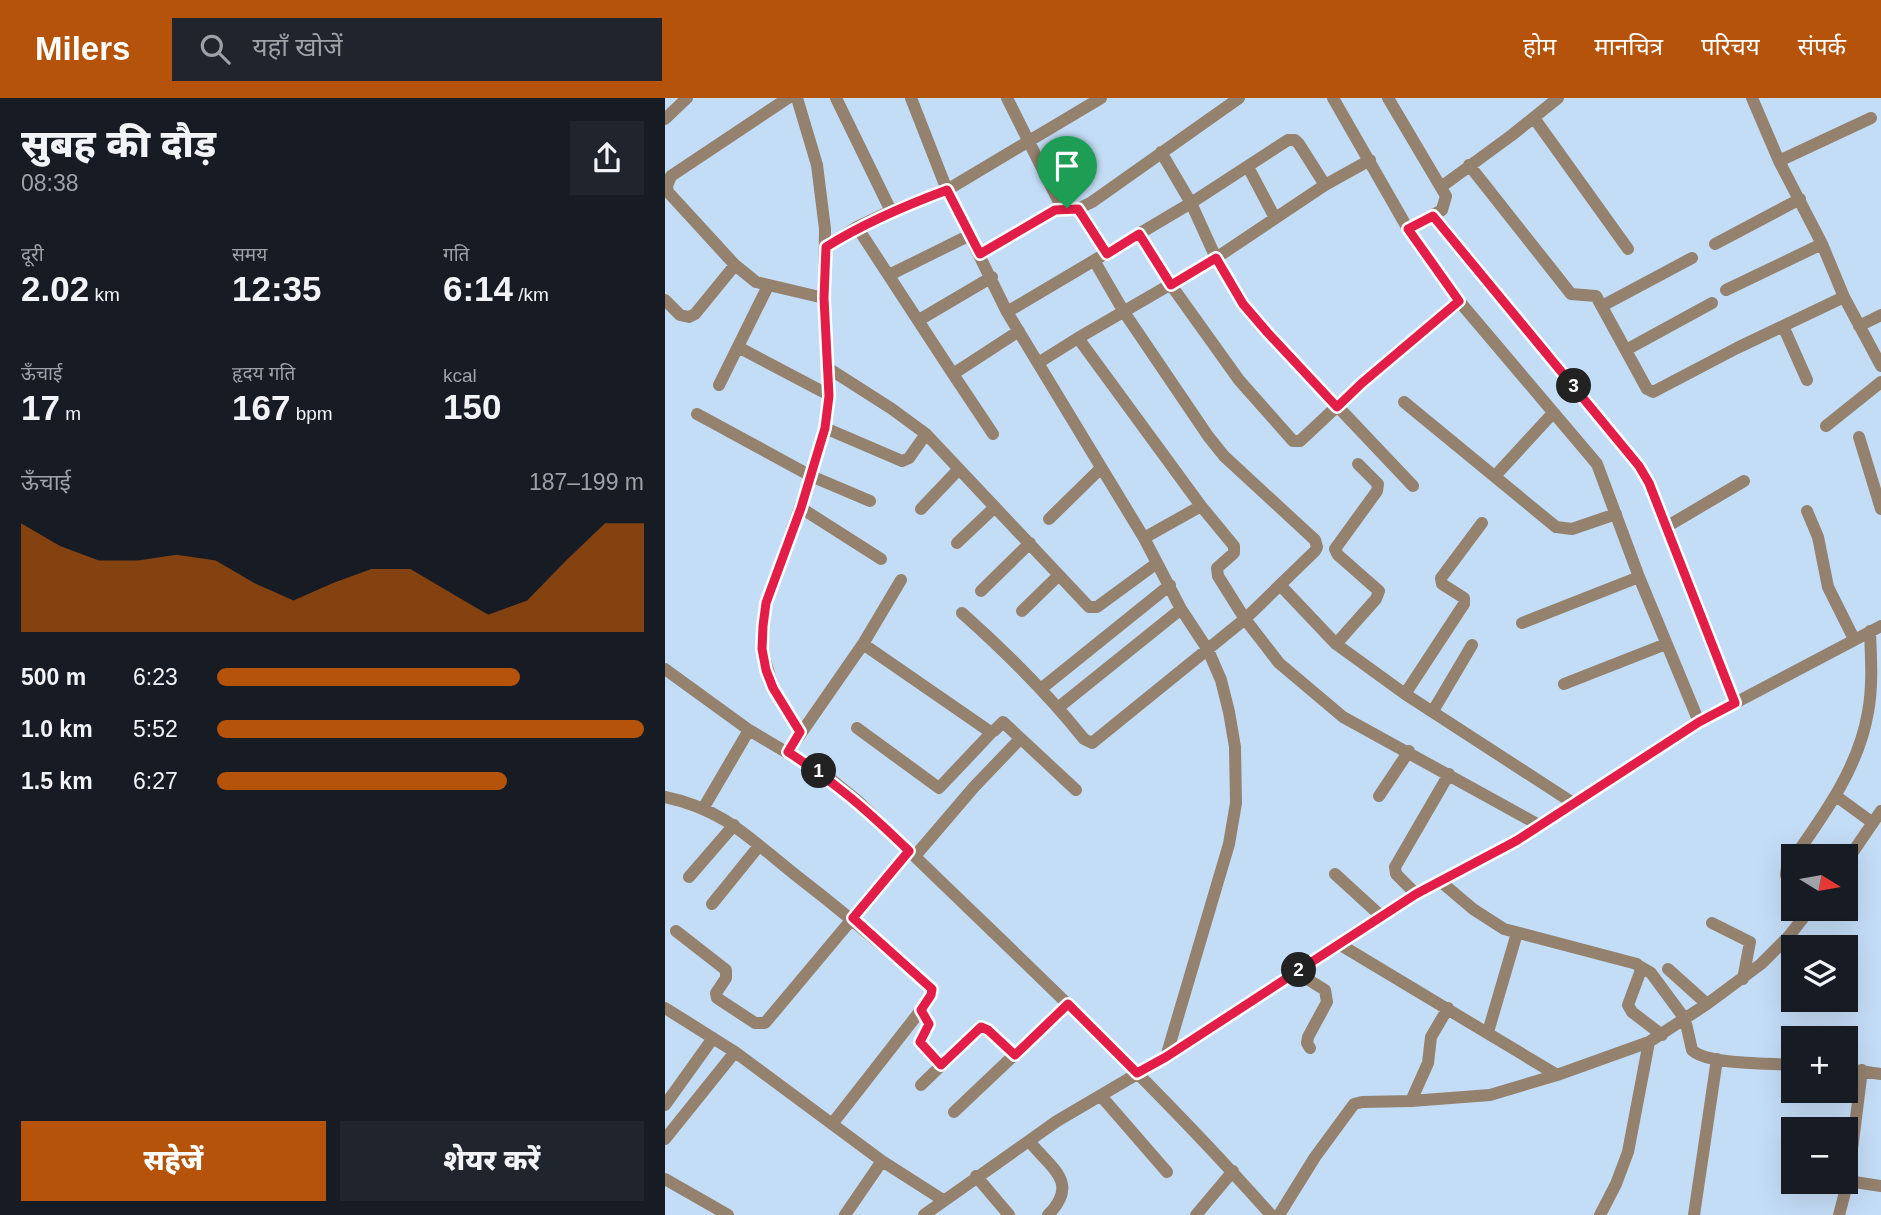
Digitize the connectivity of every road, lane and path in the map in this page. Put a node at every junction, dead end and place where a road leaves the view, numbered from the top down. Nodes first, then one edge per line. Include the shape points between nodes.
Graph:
1 (687, 98) edge
2 (788, 98) edge
3 (797, 98) edge
4 (836, 98) edge
5 (1007, 98) edge
6 (1101, 98) edge
7 (1239, 98) edge
8 (1333, 98) edge
9 (1388, 98) edge
10 (1558, 98) edge
11 (1752, 98) edge
12 (913, 99) edge
13 (1534, 118) junction
14 (1871, 118) dead end
15 (665, 119) edge
16 (1029, 140) junction
17 (1161, 152) junction
18 (1370, 160) junction
19 (1779, 161) junction
20 (1469, 165) junction
21 (1248, 167) junction
22 (1325, 185) junction
23 (1441, 187) junction
24 (947, 190) junction
25 (1800, 199) junction
26 (1191, 203) junction
27 (1062, 208) junction
28 (1078, 209) junction
29 (891, 211) junction
30 (1433, 216) junction
31 (1275, 218) junction
32 (857, 227) junction
33 (1408, 229) junction
34 (1139, 234) junction
35 (969, 235) junction
36 (1715, 244) dead end
37 (1822, 244) junction
38 (826, 247) junction
39 (1628, 249) dead end
40 (980, 254) junction
41 (1107, 254) junction
42 (1216, 258) junction
43 (1692, 258) dead end
44 (1095, 262) junction
45 (735, 265) junction
46 (889, 275) junction
47 (992, 277) junction
48 (1171, 285) junction
49 (768, 286) junction
50 (1726, 290) dead end
51 (1844, 297) junction
52 (824, 298) junction
53 (665, 300) edge
54 (1459, 301) junction
55 (1712, 303) dead end
56 (1602, 306) junction
57 (1007, 312) junction
58 (1124, 312) junction
59 (1881, 316) edge
60 (919, 320) junction
61 (1783, 326) junction
62 (1859, 326) junction
63 (1019, 331) junction
64 (1078, 338) junction
65 (738, 347) junction
66 (1626, 350) junction
67 (1038, 363) junction
68 (1881, 366) edge
69 (828, 368) junction
70 (953, 374) junction
71 (1807, 380) dead end
72 (1881, 382) edge
73 (719, 385) dead end
74 (829, 396) junction
75 (1404, 402) dead end
76 (1337, 407) junction
77 (1553, 413) junction
78 (697, 414) dead end
79 (1826, 426) dead end
80 (825, 428) junction
81 (926, 434) junction
82 (993, 434) dead end
83 (1859, 437) dead end
84 (1358, 464) dead end
85 (959, 469) junction
86 (1100, 469) junction
87 (811, 475) junction
88 (1495, 476) junction
89 (1744, 481) dead end
90 (1413, 485) dead end
91 (870, 501) dead end
92 (995, 506) junction
93 (1201, 506) junction
94 (801, 508) junction
95 (922, 509) dead end
96 (1881, 509) edge
97 (1807, 511) dead end
98 (1616, 514) junction
99 (1049, 519) dead end
100 (1482, 523) dead end
101 (1666, 527) junction
102 (1144, 538) junction
103 (957, 543) dead end
104 (1030, 543) junction
105 (881, 559) dead end
106 (1157, 563) junction
107 (1058, 576) junction
108 (1639, 577) junction
109 (901, 580) dead end
110 (1170, 586) junction
111 (1281, 586) junction
112 (981, 591) dead end
113 (1181, 609) junction
114 (1022, 611) dead end
115 (962, 613) dead end
116 (1245, 620) junction
117 (1522, 623) dead end
118 (1876, 628) edge
119 (1854, 639) junction
120 (863, 644) junction
121 (1336, 644) junction
122 (1666, 644) junction
123 (1472, 645) dead end
124 (1208, 650) junction
125 (1876, 655) edge
126 (665, 669) edge
127 (1564, 684) dead end
128 (1042, 688) junction
129 (1405, 694) junction
130 (1735, 703) junction
131 (1059, 707) junction
132 (1433, 711) junction
133 (1699, 722) junction
134 (857, 728) dead end
135 (749, 730) junction
136 (800, 732) junction
137 (992, 732) junction
138 (1020, 739) junction
139 (1409, 751) junction
140 (788, 752) junction
141 (1449, 774) junction
142 (1076, 790) dead end
143 (1380, 796) dead end
144 (1836, 796) junction
145 (665, 797) edge
146 (1573, 803) junction
147 (704, 807) junction
148 (1881, 811) edge
149 (1873, 823) junction
150 (734, 825) junction
151 (1539, 825) junction
152 (1804, 844) edge
153 (1858, 844) edge
154 (759, 846) junction
155 (912, 853) junction
156 (1335, 874) dead end
157 (689, 877) dead end
158 (1440, 881) junction
159 (1416, 894) junction
160 (712, 904) dead end
161 (1382, 917) junction
162 (853, 918) junction
163 (1800, 921) edge
164 (1711, 923) dead end
165 (677, 931) dead end
166 (1517, 933) junction
167 (1339, 944) junction
168 (1639, 966) junction
169 (1668, 969) dead end
170 (1296, 972) junction
171 (1742, 979) junction
172 (1068, 1004) junction
173 (1707, 1004) junction
174 (1448, 1008) junction
175 (921, 1010) junction
176 (668, 1015) edge
177 (1685, 1019) junction
178 (1488, 1032) junction
179 (1661, 1035) junction
180 (713, 1038) junction
181 (1649, 1042) junction
182 (1310, 1048) dead end
183 (735, 1052) junction
184 (1015, 1055) junction
185 (1166, 1057) junction
186 (1717, 1059) junction
187 (1781, 1064) edge
188 (941, 1065) junction
189 (1858, 1070) edge
190 (1862, 1070) junction
191 (1137, 1073) junction
192 (1881, 1074) edge
193 (1557, 1075) junction
194 (921, 1085) dead end
195 (1101, 1096) junction
196 (1411, 1101) junction
197 (665, 1105) edge
198 (954, 1112) dead end
199 (1856, 1117) edge
200 (832, 1124) junction
201 (665, 1139) edge
202 (1029, 1141) junction
203 (882, 1161) junction
204 (1233, 1171) junction
205 (1167, 1172) dead end
206 (976, 1176) junction
207 (665, 1180) edge
208 (1858, 1183) edge
209 (1881, 1186) edge
210 (1845, 1194) edge
211 (943, 1200) junction
212 (728, 1215) edge
213 (845, 1215) edge
214 (924, 1215) edge
215 (1009, 1215) edge
216 (1048, 1215) edge
217 (1196, 1215) edge
218 (1271, 1215) edge
219 (1279, 1215) edge
220 (1600, 1215) edge
221 (1695, 1215) edge
222 (1839, 1215) edge

1 - 15 street
2 - 45 street via 668,180 668,192
3 - 38 street via 817,165
4 - 29 street
5 - 16 street
6 - 16 street
7 - 17 street
8 - 18 street
9 - 23 street
10 - 13 street
11 - 19 street
12 - 24 street
13 - 20 street
13 - 39 street
14 - 19 street
16 - 24 street
16 - 27 street
17 - 26 street
17 - 28 street
18 - 22 street
18 - 33 street
19 - 25 street
20 - 23 street
20 - 56 street via 1571,294 1597,296
21 - 22 street via 1294,140
21 - 26 street
21 - 31 street
22 - 31 street
23 - 30 street via 1446,202
24 - 29 street
24 - 35 street
25 - 36 street
25 - 37 street
26 - 34 street
26 - 42 street
27 - 28 street
27 - 40 street
28 - 41 street
29 - 32 street
30 - 33 street
30 - 101 street via 1630,453 1649,483
31 - 42 street
32 - 38 street
32 - 46 street
33 - 54 street
34 - 41 street
34 - 48 street
35 - 40 street
35 - 46 street
37 - 50 street
37 - 51 street
38 - 52 street
40 - 47 street
41 - 44 street
42 - 48 street
42 - 76 street via 1243,304
43 - 56 street
44 - 57 street
44 - 58 street
45 - 49 street
45 - 53 street via 695,314 680,315
46 - 60 street
47 - 57 street
47 - 60 street
48 - 58 street
48 - 76 street via 1239,380 1290,439 1300,441
49 - 52 street
49 - 65 street
51 - 61 street
51 - 62 street
52 - 69 street
54 - 76 street
54 - 77 street
55 - 66 street
56 - 66 street
57 - 63 street
58 - 64 street
58 - 111 street via 1224,456 1317,542 1315,551
59 - 62 street
60 - 70 street
61 - 66 street via 1656,392 1647,389
61 - 71 street
62 - 68 street
63 - 67 street
63 - 70 street
64 - 67 street
64 - 93 street
65 - 73 street
65 - 74 street
67 - 86 street
69 - 74 street
69 - 81 street
70 - 82 street
72 - 79 street
74 - 80 street
75 - 88 street
76 - 90 street
77 - 88 street
77 - 98 street via 1597,464
78 - 87 street
80 - 81 street via 902,461
80 - 87 street
81 - 85 street
83 - 96 street
84 - 121 street via 1378,484 1377,491 1335,549 1379,591
85 - 92 street
85 - 95 street
86 - 99 street
86 - 102 street
87 - 91 street
87 - 94 street
88 - 98 street via 1548,522 1564,530
89 - 101 street
92 - 103 street
92 - 104 street
93 - 102 street
93 - 116 street via 1234,547 1234,553 1216,572
94 - 105 street
94 - 136 street via 766,603 762,649 773,688
97 - 119 street via 1818,537 1828,587
98 - 108 street
100 - 129 street via 1441,578 1442,584 1464,598 1464,604
101 - 130 street
102 - 106 street
104 - 107 street
104 - 112 street
106 - 107 street via 1094,608
106 - 110 street
107 - 114 street
108 - 117 street
108 - 122 street
109 - 120 street
110 - 113 street
110 - 128 street
111 - 116 street
111 - 121 street
113 - 124 street
113 - 131 street
115 - 128 street
116 - 124 street
116 - 139 street via 1298,680 1362,729
118 - 119 street
118 - 125 street
119 - 130 street
120 - 136 street
120 - 137 street
121 - 129 street
122 - 127 street
122 - 133 street
123 - 132 street
124 - 131 street via 1092,743
124 - 185 street via 1229,712 1235,747 1235,803 1229,844
125 - 144 street via 1863,733
126 - 135 street
128 - 131 street
129 - 132 street
130 - 133 street
132 - 146 street
133 - 146 street
134 - 137 street via 939,788
135 - 140 street
135 - 147 street
136 - 140 street
137 - 138 street via 1002,722
138 - 142 street
138 - 155 street
139 - 141 street
139 - 143 street
140 - 155 street via 859,802
141 - 151 street
141 - 159 street via 1395,867 1396,874
144 - 149 street
144 - 152 street
145 - 147 street
146 - 151 street
147 - 150 street
148 - 149 street
149 - 153 street
150 - 154 street
150 - 157 street
151 - 158 street
154 - 160 street
154 - 162 street
155 - 162 street
155 - 172 street
156 - 161 street
158 - 159 street
158 - 166 street via 1492,921
159 - 161 street
161 - 167 street
162 - 165 street via 760,1024 717,998 726,970
162 - 175 street via 930,987 931,995
163 - 171 street via 1774,953
164 - 171 street via 1751,942
166 - 168 street
166 - 178 street
167 - 170 street
167 - 174 street
168 - 177 street via 1651,973
168 - 179 street via 1628,1005
169 - 173 street
170 - 182 street via 1328,995 1308,1037
170 - 185 street
171 - 173 street
172 - 184 street
172 - 191 street
173 - 177 street
174 - 178 street
174 - 196 street via 1431,1037 1428,1063
175 - 188 street via 929,1024 920,1042
175 - 200 street
176 - 180 street
177 - 179 street
177 - 186 street via 1692,1050
178 - 193 street
179 - 181 street
180 - 183 street
180 - 197 street
181 - 193 street
181 - 220 street via 1628,1152
183 - 200 street
183 - 201 street
184 - 188 street via 981,1027
184 - 198 street
185 - 191 street
186 - 187 street
186 - 221 street
188 - 194 street
189 - 190 street
190 - 192 street
190 - 199 street
191 - 195 street
191 - 204 street
193 - 196 street via 1490,1095
195 - 202 street
195 - 205 street
196 - 219 street via 1354,1104
200 - 203 street
202 - 206 street
202 - 216 street via 1065,1189
203 - 211 street
203 - 213 street
204 - 217 street
204 - 218 street
206 - 211 street
206 - 215 street
207 - 212 street
208 - 209 street
210 - 222 street
211 - 214 street

